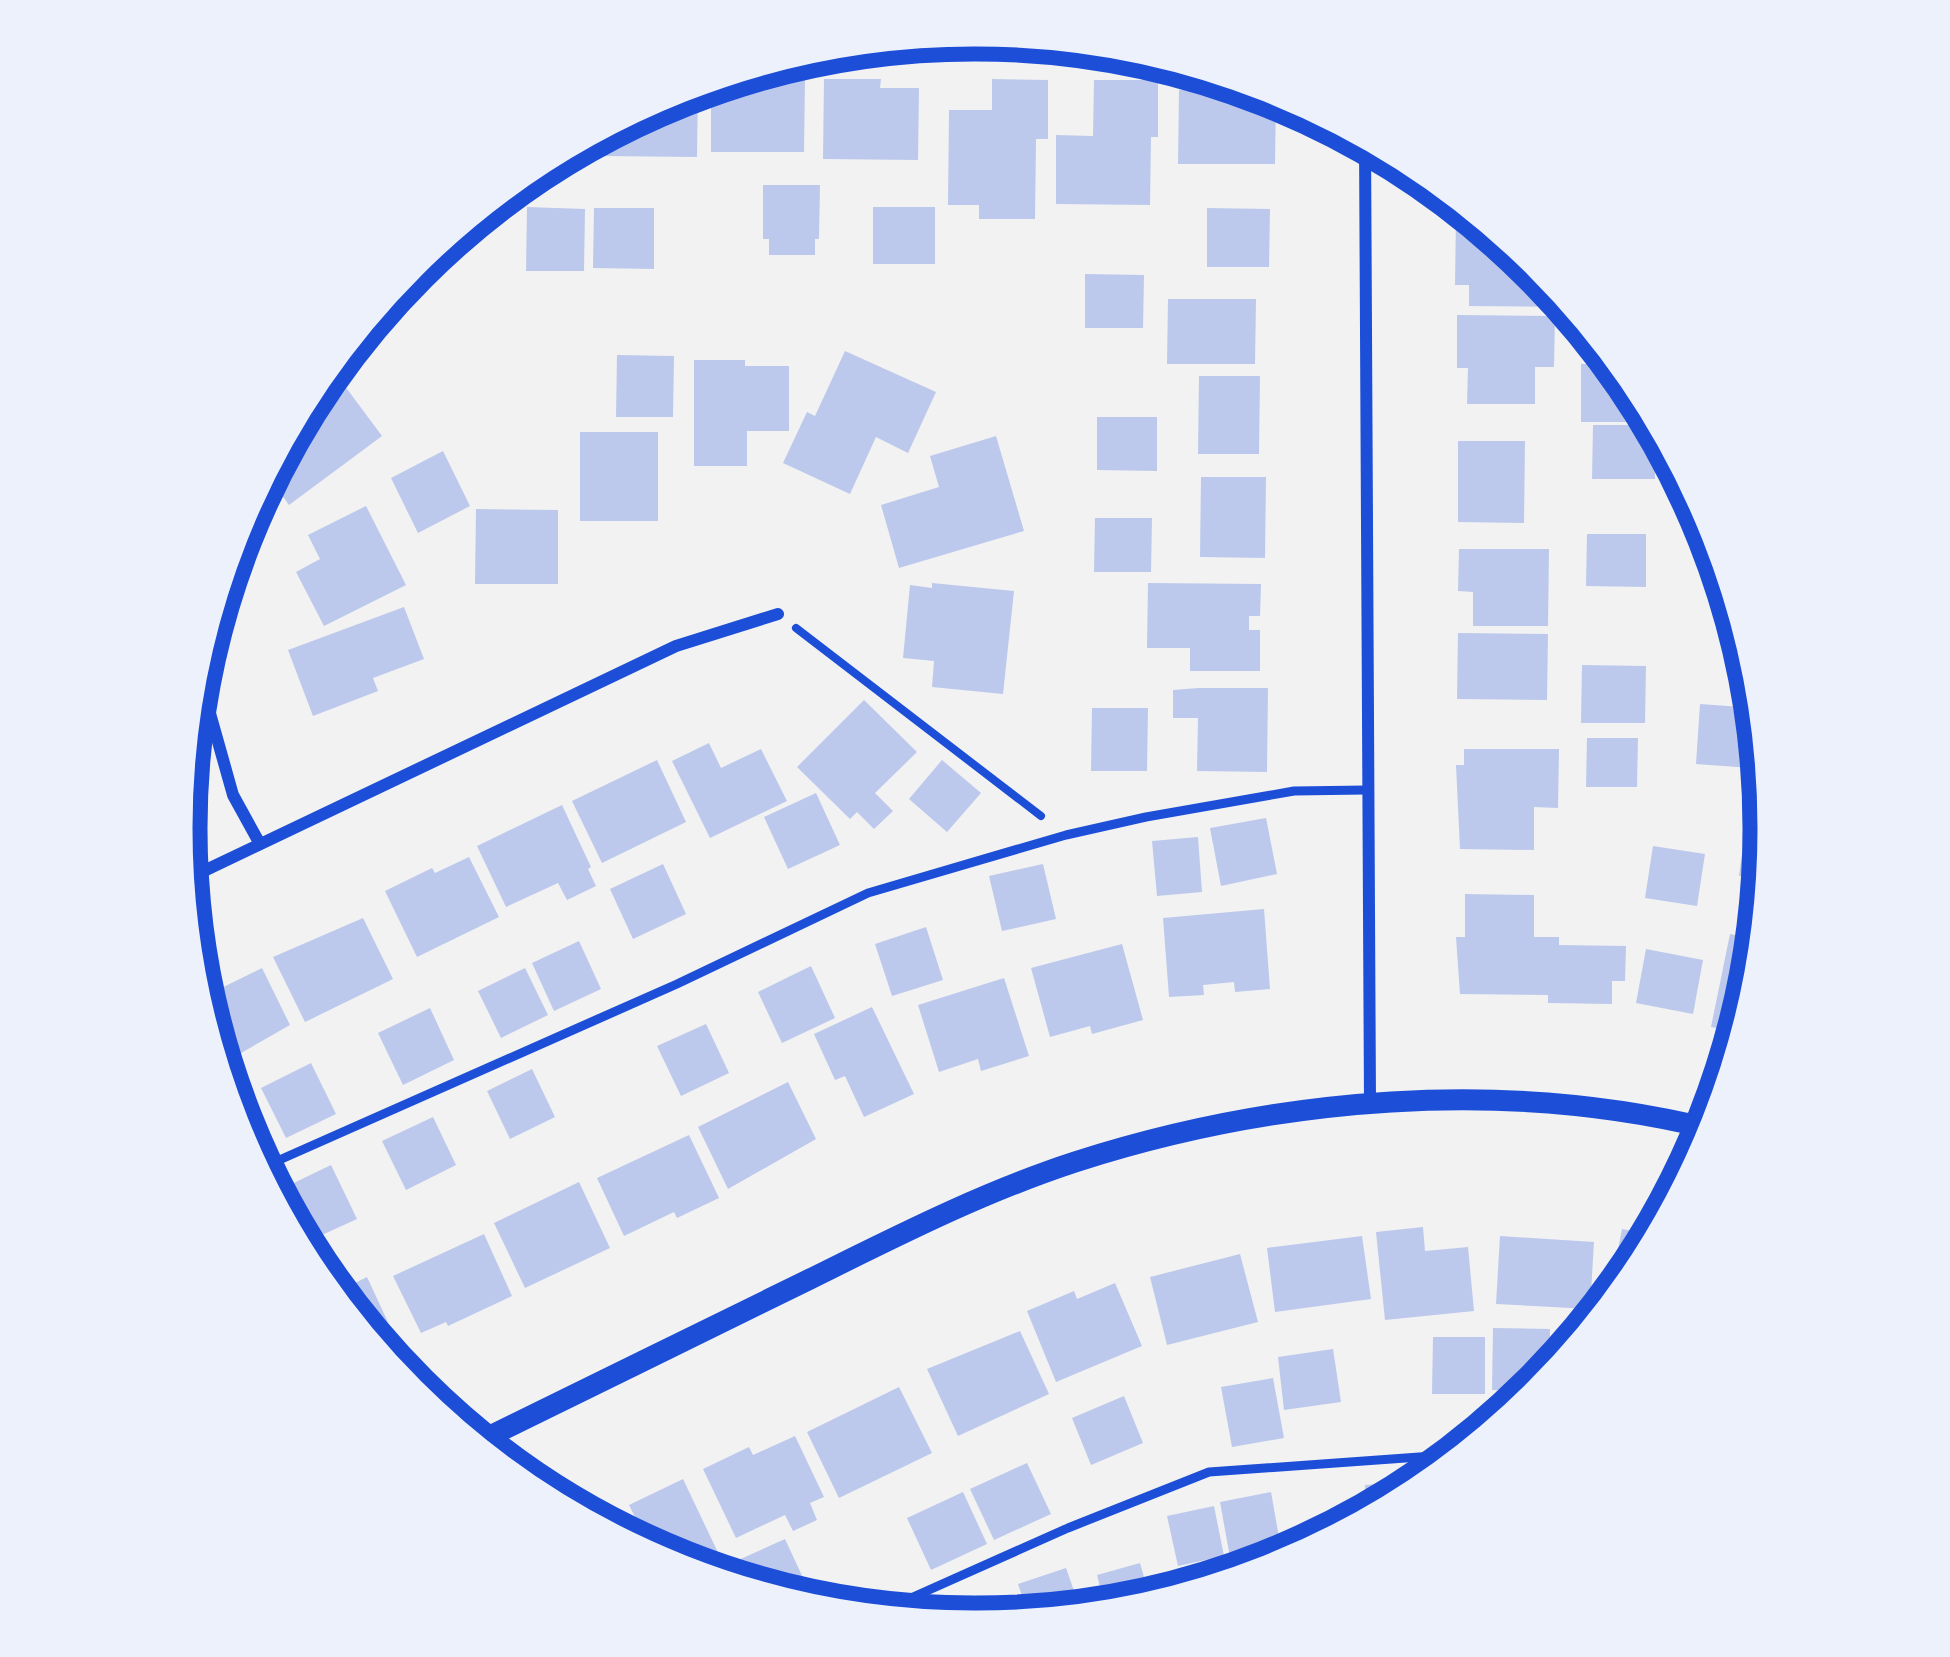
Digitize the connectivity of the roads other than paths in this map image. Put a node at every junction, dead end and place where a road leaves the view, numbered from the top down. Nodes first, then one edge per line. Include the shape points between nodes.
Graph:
1 (1365, 160) edge
2 (778, 614) road end
3 (209, 711) edge
4 (1366, 790) junction
5 (260, 844) junction
6 (202, 872) edge
7 (1370, 1104) junction
8 (1691, 1126) edge
9 (276, 1162) edge
10 (493, 1435) edge
11 (1427, 1456) edge
12 (907, 1599) edge

1 - 4 street
2 - 5 street via 676,646
3 - 5 street via 233,795
4 - 7 street
4 - 9 lane via 1294,791 1066,835 868,893
5 - 6 street
7 - 8 street via 1527,1104
7 - 10 street via 1168,1136 999,1190
11 - 12 lane via 1209,1472

